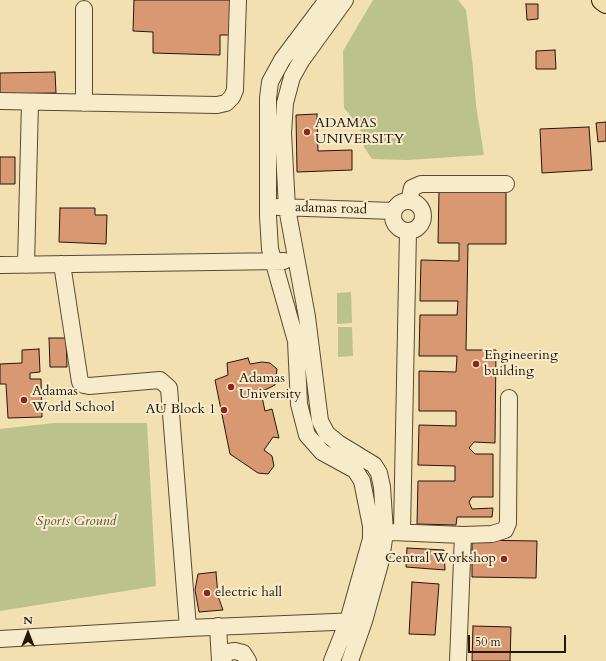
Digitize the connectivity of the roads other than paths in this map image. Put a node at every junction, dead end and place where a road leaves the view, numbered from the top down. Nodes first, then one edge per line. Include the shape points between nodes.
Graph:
1 (238, 0) edge
2 (327, 0) edge
3 (345, 0) edge
4 (602, 0) edge
5 (606, 3) edge
6 (84, 9) dead end
7 (0, 101) edge
8 (30, 102) junction
9 (84, 103) junction
10 (506, 184) dead end
11 (409, 201) junction
12 (268, 206) junction
13 (288, 213) junction
14 (394, 216) junction
15 (408, 231) junction
16 (274, 261) junction
17 (295, 261) junction
18 (62, 264) junction
19 (0, 265) edge
20 (26, 265) junction
21 (509, 398) dead end
22 (317, 403) junction
23 (299, 404) junction
24 (402, 531) junction
25 (385, 532) junction
26 (463, 535) junction
27 (348, 621) junction
28 (364, 621) junction
29 (218, 626) junction
30 (188, 628) junction
31 (0, 639) edge
32 (220, 661) edge
33 (248, 661) edge
34 (332, 661) edge
35 (350, 661) edge
36 (458, 661) edge

1 - 9 street via 235,90 226,103
2 - 12 street via 282,60 270,82
3 - 13 street via 301,61 288,91 283,132
4 - 5 main road
6 - 9 street
7 - 8 street
8 - 9 street
8 - 20 street
10 - 11 street via 421,184 412,188
11 - 14 street via 400,203
11 - 15 street via 418,204 423,212 423,221 417,228
12 - 13 street, adamas road
12 - 16 street via 270,249
13 - 14 street, adamas road
13 - 17 street
14 - 15 street via 399,228
15 - 24 street
16 - 17 street
16 - 18 street
16 - 23 street via 296,341
17 - 22 street via 310,336
18 - 20 street
18 - 30 street via 80,382 89,386 160,380 169,388
19 - 20 street
21 - 26 street via 508,523 505,530 499,533
22 - 23 street
22 - 25 street via 320,422 327,434 378,469
23 - 27 street via 307,435 322,452 355,470 366,493 371,539
24 - 25 street
24 - 26 street
25 - 28 street via 379,567
26 - 36 street
27 - 28 street
27 - 29 street
27 - 34 street
28 - 35 street
29 - 30 street
29 - 32 street
30 - 31 street
32 - 33 street via 228,652 236,651 243,653

